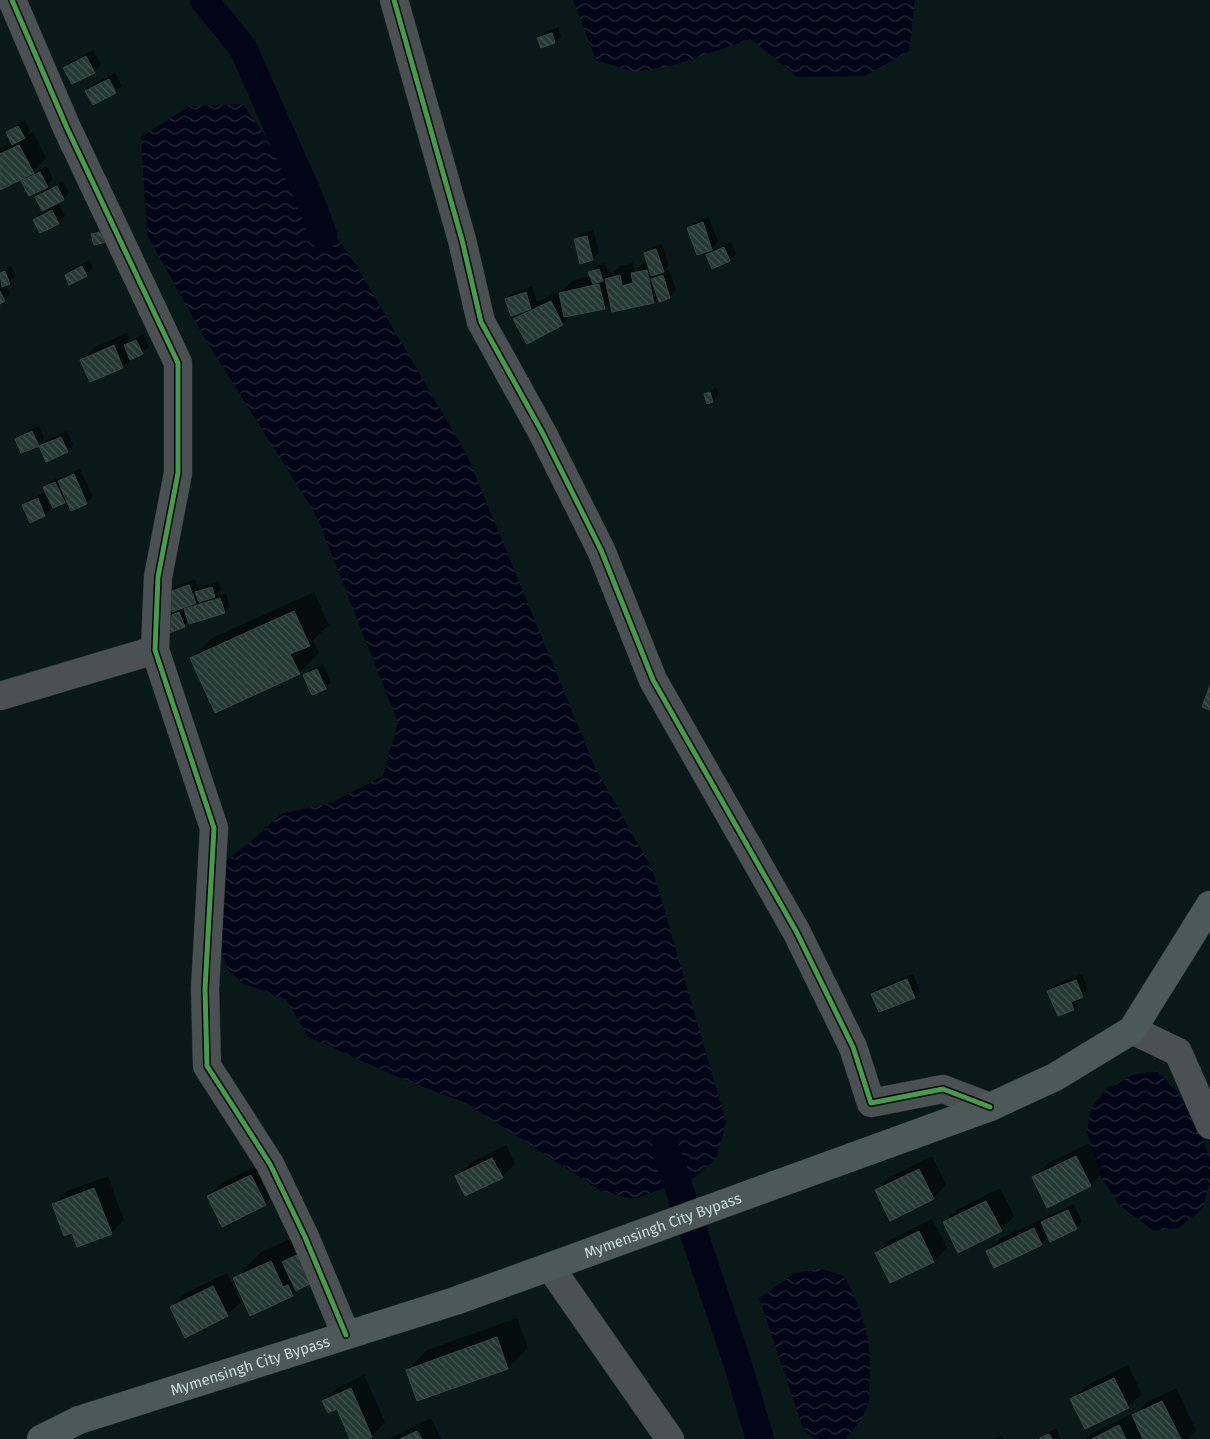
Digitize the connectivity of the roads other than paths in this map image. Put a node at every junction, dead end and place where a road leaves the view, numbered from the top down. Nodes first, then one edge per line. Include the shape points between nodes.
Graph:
1 (12, 0) edge
2 (394, 0) edge
3 (155, 650) junction
4 (0, 696) edge
5 (1210, 905) edge
6 (1132, 1030) junction
7 (990, 1107) junction
8 (1210, 1125) edge
9 (550, 1267) junction
10 (346, 1335) junction
11 (41, 1439) edge
12 (670, 1439) edge

1 - 3 street via 67,128 178,363 178,474 158,577
2 - 7 street via 462,240 481,322 542,432 600,550 653,680 796,931 853,1047 870,1103 943,1089
3 - 4 street
3 - 10 street via 214,828 205,989 207,1066 270,1164 306,1237
5 - 6 highway, Mymensingh City Bypass
6 - 7 highway, Mymensingh City Bypass via 1055,1077
6 - 8 street via 1178,1052
7 - 9 highway, Mymensingh City Bypass
9 - 10 highway, Mymensingh City Bypass
9 - 12 street
10 - 11 highway, Mymensingh City Bypass via 79,1420

